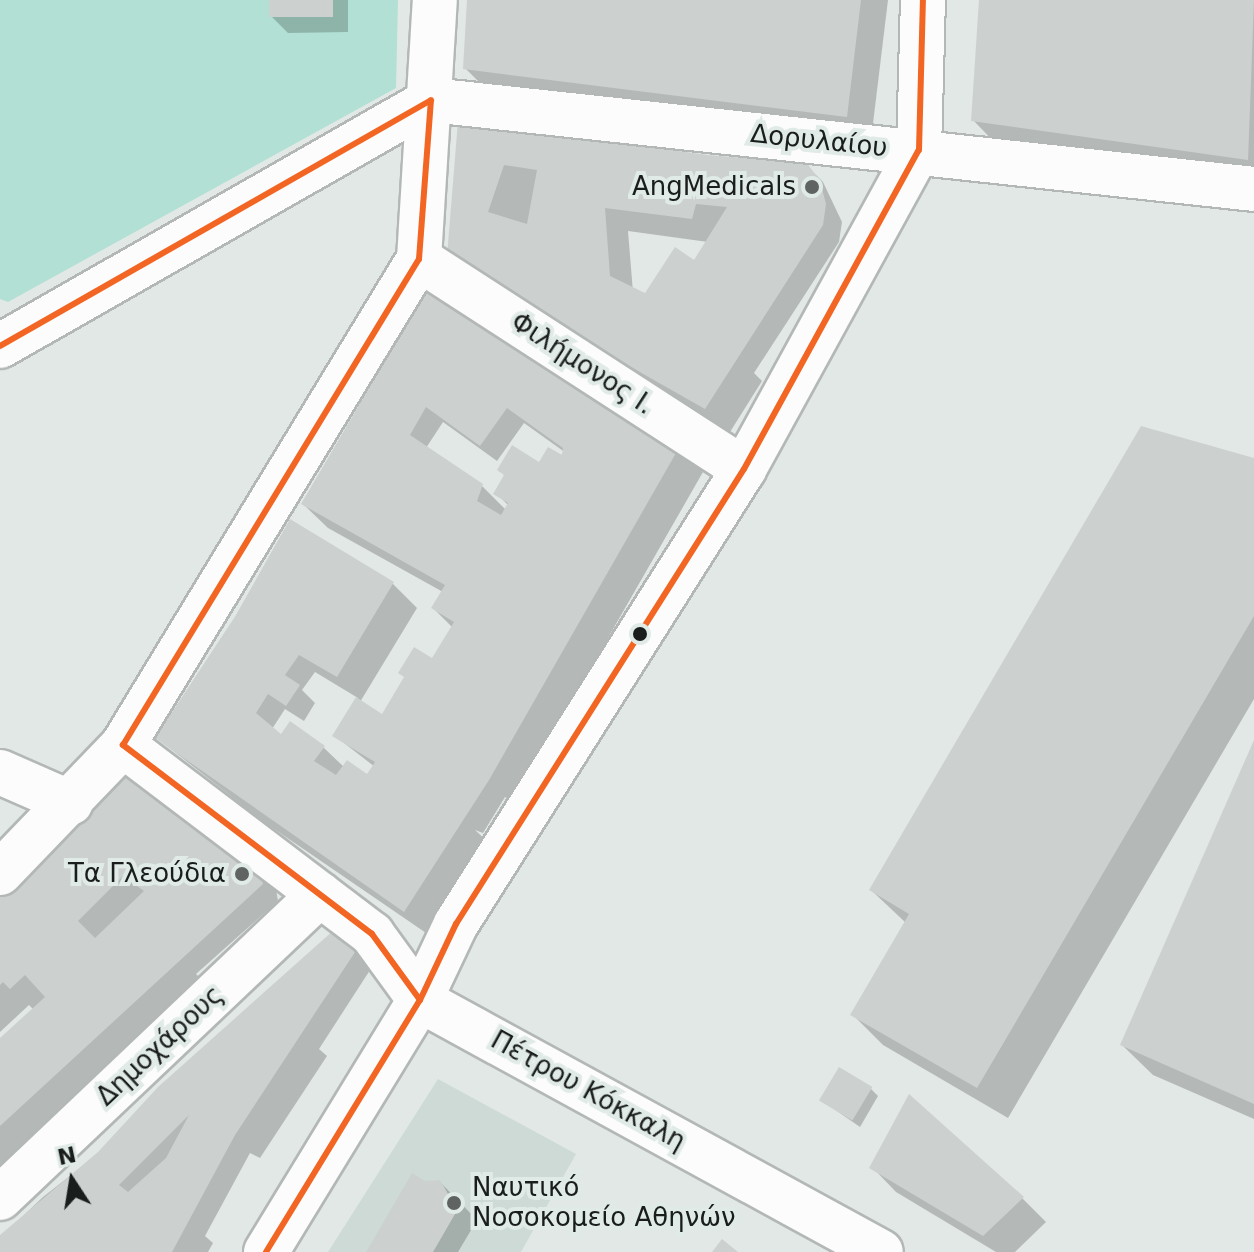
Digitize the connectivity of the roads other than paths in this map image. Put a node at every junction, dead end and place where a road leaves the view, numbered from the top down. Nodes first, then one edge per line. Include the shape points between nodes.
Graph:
1 (435, 0) edge
2 (923, 0) edge
3 (431, 100) junction
4 (919, 150) junction
5 (1254, 189) edge
6 (419, 259) junction
7 (0, 346) edge
8 (744, 469) junction
9 (123, 745) junction
10 (0, 772) edge
11 (71, 803) junction
12 (0, 873) edge
13 (320, 894) junction
14 (420, 1000) junction
15 (0, 1198) edge
16 (266, 1252) edge
17 (881, 1252) edge

1 - 3 street
2 - 4 street
3 - 4 street, Δορυλαίου
3 - 6 street
3 - 7 street
4 - 5 street, Δορυλαίου
4 - 8 street
6 - 8 street, Φιλήμονος Ι.
6 - 9 street
8 - 14 street via 456,924
9 - 11 street
9 - 13 street
10 - 11 street
11 - 12 street
13 - 14 street via 372,934
13 - 15 street, Δημοχάρους
14 - 16 street
14 - 17 street, Πέτρου Κόκκαλη

